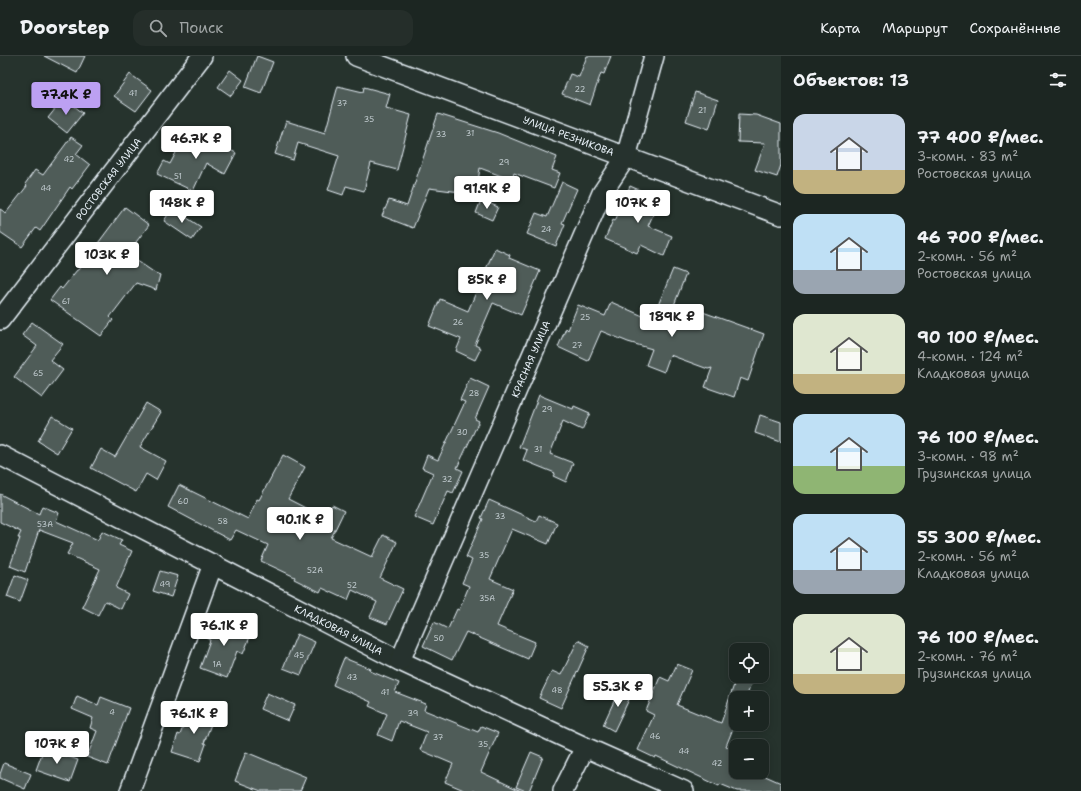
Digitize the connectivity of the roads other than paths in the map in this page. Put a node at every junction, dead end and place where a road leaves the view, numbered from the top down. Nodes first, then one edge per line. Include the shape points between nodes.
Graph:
1 (202, 56) edge
2 (356, 56) edge
3 (654, 56) edge
4 (626, 157) junction
5 (781, 215) edge
6 (0, 320) edge
7 (0, 455) edge
8 (212, 564) junction
9 (400, 661) junction
10 (585, 748) junction
11 (130, 791) edge
12 (563, 791) edge
13 (684, 791) edge

1 - 6 street, РОСТОВСКАЯ УЛИЦА
2 - 4 street, УЛИЦА РЕЗНИКОВА
3 - 4 street, КРАСНАЯ УЛИЦА
4 - 5 street, УЛИЦА РЕЗНИКОВА
4 - 9 street, КРАСНАЯ УЛИЦА via 602,192
7 - 8 street, КЛАДКОВАЯ УЛИЦА
8 - 9 street, КЛАДКОВАЯ УЛИЦА
8 - 11 street
9 - 10 street, КЛАДКОВАЯ УЛИЦА
10 - 12 street
10 - 13 street, КЛАДКОВАЯ УЛИЦА

